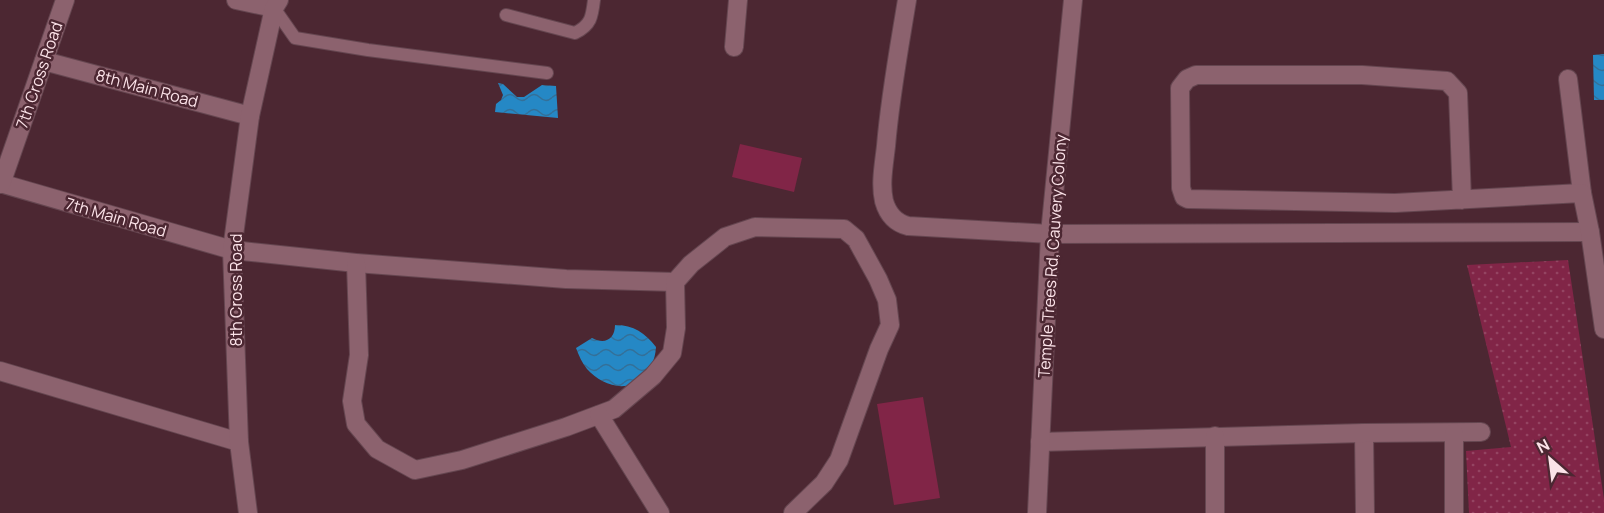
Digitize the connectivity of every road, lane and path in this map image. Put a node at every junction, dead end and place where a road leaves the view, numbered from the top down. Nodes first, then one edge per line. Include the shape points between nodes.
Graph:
1 (64, 0) edge
2 (236, 0) edge
3 (594, 0) edge
4 (738, 0) edge
5 (907, 0) edge
6 (1073, 0) edge
7 (276, 4) edge
8 (506, 15) dead end
9 (734, 47) dead end
10 (44, 61) junction
11 (547, 73) dead end
12 (1568, 79) dead end
13 (250, 116) junction
14 (1, 184) edge
15 (1582, 192) junction
16 (1462, 200) junction
17 (1590, 232) junction
18 (1050, 234) junction
19 (232, 250) junction
20 (356, 262) junction
21 (675, 282) junction
22 (1604, 329) edge
23 (0, 371) edge
24 (599, 415) junction
25 (1481, 432) dead end
26 (1364, 433) junction
27 (1454, 433) junction
28 (1215, 436) junction
29 (239, 442) junction
30 (1040, 442) junction
31 (248, 513) edge
32 (660, 513) edge
33 (793, 513) edge
34 (1037, 513) edge
35 (1215, 513) edge
36 (1365, 513) edge
37 (1454, 513) edge

1 - 10 street, 7th Cross Road
2 - 7 street
3 - 8 lane via 585,28 575,33
4 - 9 street
5 - 18 street via 890,102 882,189 890,215 908,226
6 - 18 street, Temple Trees Rd, Cauvery Colony
7 - 11 lane via 295,38
7 - 13 street, 8th Cross Road
10 - 13 street, 8th Main Road
10 - 14 street, 7th Cross Road
12 - 15 street
13 - 19 street, 8th Cross Road
14 - 19 street, 7th Main Road
15 - 16 street
15 - 17 street
16 - 16 street via 1395,203 1188,199 1181,188 1180,88 1196,75 1362,75 1447,81 1458,93
17 - 18 street
17 - 22 street
18 - 30 street, Temple Trees Rd, Cauvery Colony
19 - 20 street, 7th Main Road
19 - 29 street, 8th Cross Road
20 - 21 street, 7th Main Road via 566,279
20 - 24 street via 359,355 352,401 356,424 377,448 415,470 462,460
21 - 24 street via 672,352 646,383 614,409
21 - 33 street via 725,237 756,227 844,229 856,239 878,279 887,300 890,325 838,460 824,483
23 - 29 street
24 - 32 street
25 - 27 street
26 - 27 street
26 - 28 street
26 - 36 street
27 - 37 street
28 - 30 street
28 - 35 street
29 - 31 street, 8th Cross Road
30 - 34 street, Temple Trees Rd, Cauvery Colony

